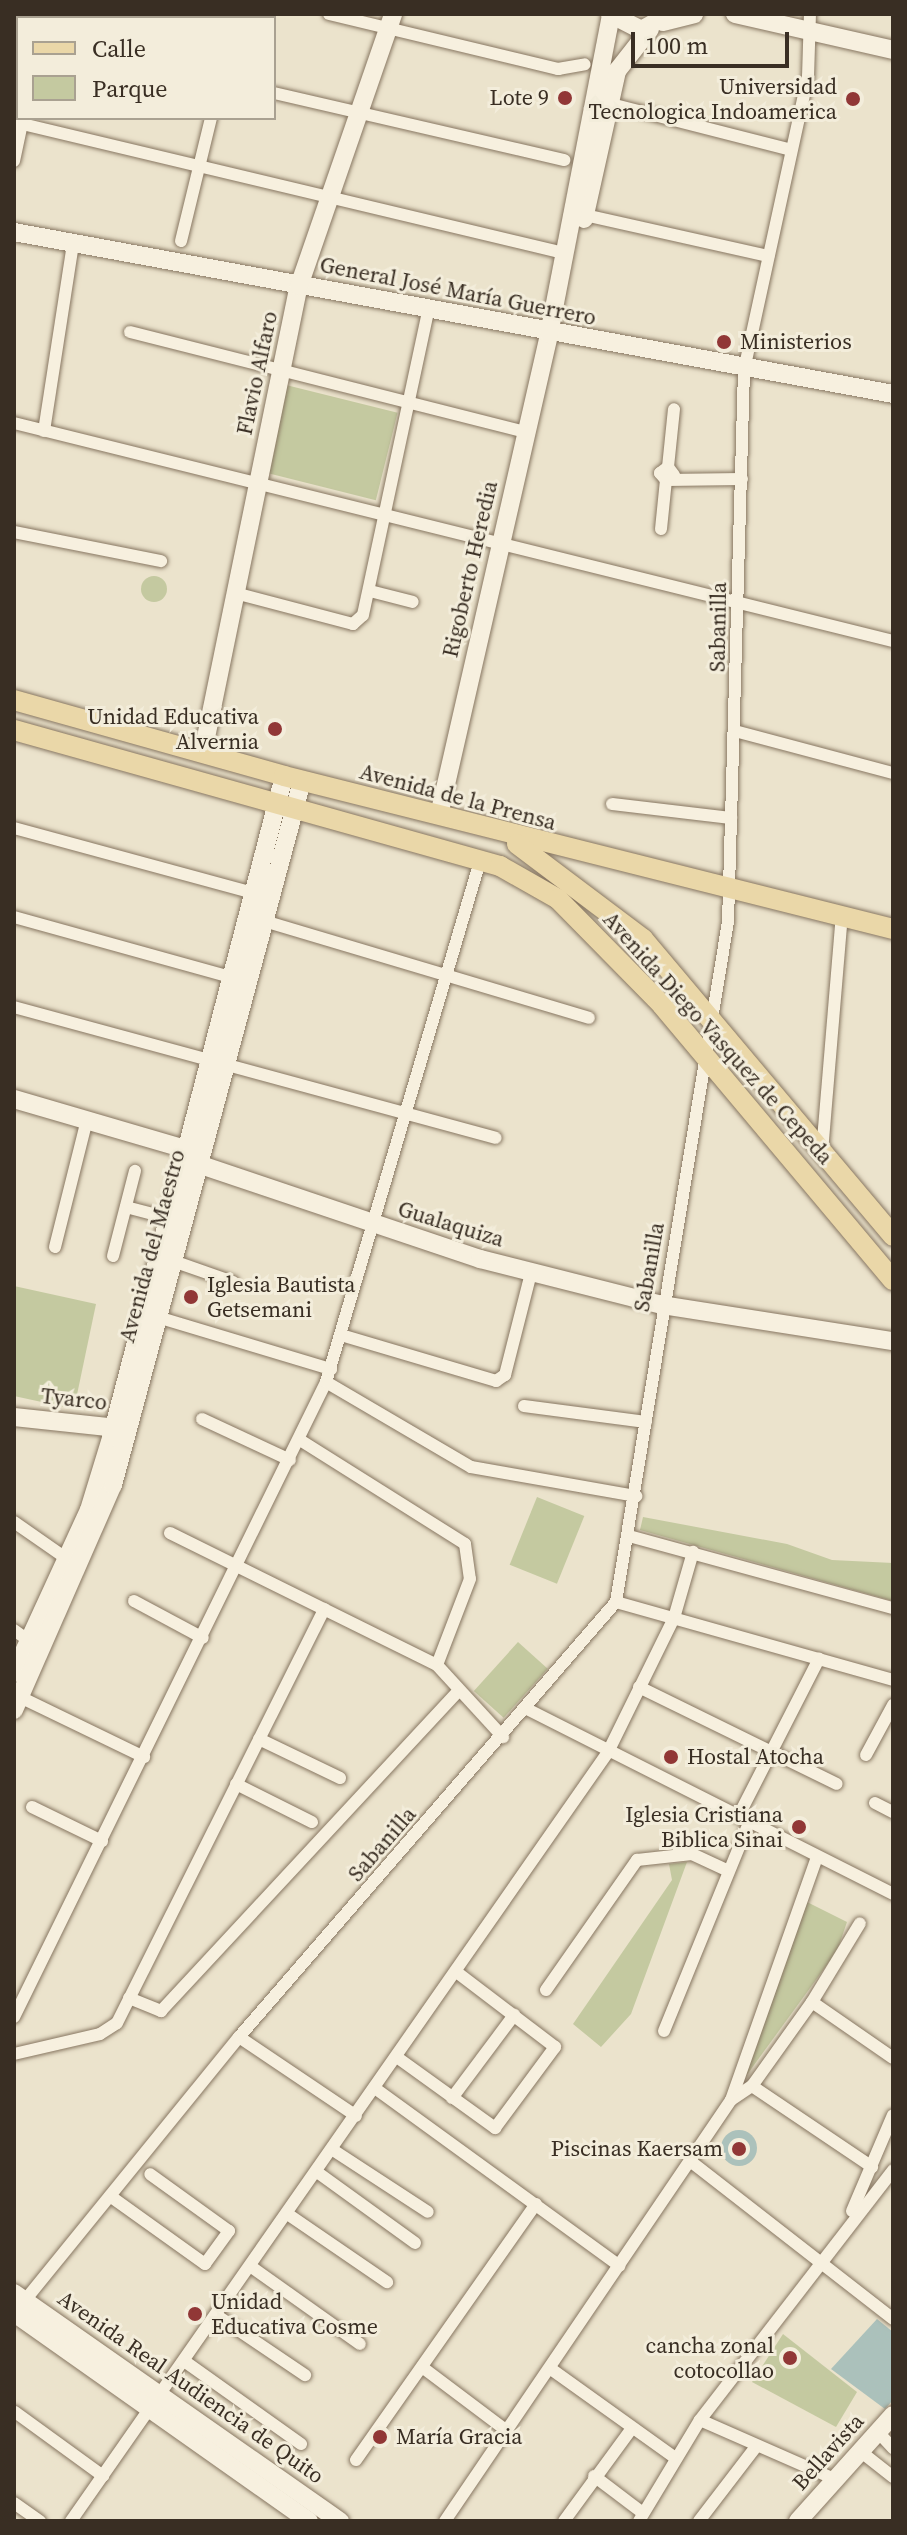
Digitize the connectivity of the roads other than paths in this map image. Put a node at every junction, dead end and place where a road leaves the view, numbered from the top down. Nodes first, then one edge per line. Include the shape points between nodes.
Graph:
1 (329, 14) edge
2 (694, 14) edge
3 (735, 14) edge
4 (810, 14) edge
5 (610, 15) edge
6 (391, 21) edge
7 (661, 22) edge
8 (810, 34) junction
9 (893, 50) edge
10 (585, 64) dead end
11 (276, 93) edge
12 (611, 104) junction
13 (359, 112) junction
14 (210, 120) edge
15 (18, 123) edge
16 (791, 150) junction
17 (564, 160) dead end
18 (14, 161) edge
19 (199, 166) junction
20 (330, 198) junction
21 (579, 214) junction
22 (14, 232) edge
23 (181, 241) dead end
24 (73, 244) junction
25 (555, 251) dead end
26 (768, 256) junction
27 (299, 286) junction
28 (428, 311) junction
29 (130, 332) dead end
30 (549, 334) junction
31 (744, 370) junction
32 (281, 371) junction
33 (893, 394) edge
34 (407, 404) junction
35 (674, 409) dead end
36 (14, 423) edge
37 (44, 431) junction
38 (526, 432) junction
39 (669, 474) junction
40 (742, 479) junction
41 (259, 482) junction
42 (386, 512) junction
43 (661, 529) dead end
44 (14, 532) edge
45 (501, 540) junction
46 (161, 561) dead end
47 (370, 591) junction
48 (235, 593) junction
49 (413, 602) dead end
50 (738, 602) junction
51 (893, 641) edge
52 (14, 700) edge
53 (14, 730) edge
54 (735, 731) junction
55 (203, 752) junction
56 (893, 773) edge
57 (293, 779) junction
58 (612, 804) dead end
59 (285, 807) junction
60 (439, 815) junction
61 (731, 818) junction
62 (464, 827) junction
63 (14, 828) edge
64 (489, 829) junction
65 (409, 840) junction
66 (570, 851) junction
67 (480, 861) junction
68 (565, 874) junction
69 (729, 888) junction
70 (253, 893) junction
71 (842, 916) junction
72 (14, 917) edge
73 (264, 921) junction
74 (893, 929) edge
75 (446, 974) junction
76 (240, 980) junction
77 (14, 1007) edge
78 (589, 1018) dead end
79 (713, 1019) junction
80 (708, 1059) junction
81 (217, 1063) junction
82 (14, 1099) edge
83 (405, 1113) junction
84 (87, 1120) junction
85 (495, 1138) dead end
86 (185, 1149) junction
87 (821, 1154) junction
88 (198, 1164) junction
89 (135, 1171) dead end
90 (126, 1207) junction
91 (168, 1218) junction
92 (373, 1225) junction
93 (893, 1236) edge
94 (55, 1247) dead end
95 (113, 1256) dead end
96 (173, 1261) junction
97 (531, 1273) junction
98 (893, 1280) edge
99 (233, 1282) dead end
100 (662, 1305) junction
101 (151, 1316) junction
102 (341, 1335) junction
103 (893, 1341) edge
104 (328, 1375) junction
105 (524, 1406) dead end
106 (14, 1417) edge
107 (202, 1419) dead end
108 (646, 1422) junction
109 (122, 1428) junction
110 (300, 1440) junction
111 (290, 1460) junction
112 (106, 1483) junction
113 (636, 1496) junction
114 (14, 1522) edge
115 (170, 1533) dead end
116 (629, 1536) junction
117 (693, 1552) junction
118 (67, 1559) junction
119 (238, 1568) junction
120 (134, 1601) dead end
121 (616, 1602) junction
122 (893, 1608) edge
123 (324, 1609) junction
124 (674, 1618) junction
125 (47, 1622) junction
126 (22, 1636) edge
127 (203, 1638) junction
128 (819, 1659) junction
129 (437, 1665) junction
130 (14, 1673) edge
131 (893, 1680) edge
132 (639, 1687) junction
133 (458, 1691) junction
134 (17, 1703) edge
135 (893, 1705) edge
136 (527, 1709) junction
137 (503, 1737) junction
138 (259, 1739) junction
139 (772, 1751) junction
140 (608, 1752) junction
141 (866, 1755) dead end
142 (144, 1757) junction
143 (340, 1778) dead end
144 (236, 1784) junction
145 (837, 1784) dead end
146 (875, 1803) dead end
147 (32, 1807) dead end
148 (893, 1812) edge
149 (744, 1820) junction
150 (312, 1822) dead end
151 (102, 1841) junction
152 (817, 1857) junction
153 (726, 1870) junction
154 (891, 1888) edge
155 (860, 1923) dead end
156 (458, 1973) junction
157 (546, 1990) dead end
158 (129, 1998) junction
159 (812, 2002) junction
160 (514, 2015) junction
161 (14, 2017) edge
162 (664, 2031) dead end
163 (239, 2037) junction
164 (14, 2054) edge
165 (398, 2058) junction
166 (893, 2058) edge
167 (752, 2086) junction
168 (376, 2089) junction
169 (452, 2098) junction
170 (731, 2100) junction
171 (893, 2115) edge
172 (356, 2116) junction
173 (333, 2150) junction
174 (694, 2164) junction
175 (872, 2167) junction
176 (893, 2170) edge
177 (317, 2172) junction
178 (150, 2174) dead end
179 (110, 2196) junction
180 (536, 2204) junction
181 (428, 2212) dead end
182 (289, 2215) junction
183 (846, 2227) junction
184 (415, 2243) dead end
185 (821, 2258) junction
186 (620, 2266) junction
187 (253, 2268) junction
188 (387, 2282) dead end
189 (16, 2307) edge
190 (219, 2317) junction
191 (893, 2319) edge
192 (360, 2344) dead end
193 (187, 2363) junction
194 (422, 2367) junction
195 (551, 2369) junction
196 (305, 2375) dead end
197 (157, 2404) junction
198 (15, 2412) edge
199 (893, 2415) edge
200 (700, 2420) junction
201 (632, 2428) junction
202 (507, 2431) junction
203 (878, 2432) junction
204 (301, 2444) dead end
205 (755, 2448) junction
206 (893, 2448) edge
207 (860, 2451) junction
208 (674, 2457) junction
209 (356, 2460) dead end
210 (103, 2476) junction
211 (594, 2476) junction
212 (893, 2477) edge
213 (832, 2478) junction
214 (14, 2503) edge
215 (641, 2517) edge
216 (804, 2519) edge
217 (40, 2521) edge
218 (71, 2521) edge
219 (309, 2521) edge
220 (340, 2521) edge
221 (445, 2521) edge
222 (564, 2521) edge
223 (699, 2521) edge

1 - 6 street
2 - 7 main road
3 - 8 main road
4 - 8 street, Sabanilla
5 - 7 main road, Rigoberto Heredia via 631,29
5 - 21 main road, Rigoberto Heredia
6 - 10 street via 558,69
6 - 13 main road, Flavio Alfaro
7 - 12 main road, Rigoberto Heredia via 621,63
8 - 9 main road
8 - 16 street, Sabanilla
11 - 13 street
12 - 16 street
12 - 21 main road, Rigoberto Heredia
13 - 17 street
13 - 20 main road, Flavio Alfaro
14 - 19 street
15 - 18 street
15 - 19 street
16 - 26 street, Sabanilla
19 - 20 street
19 - 23 street
20 - 25 street
20 - 27 main road, Flavio Alfaro
21 - 26 street
21 - 30 main road, Rigoberto Heredia
22 - 24 main road, General José María Guerrero
24 - 27 main road, General José María Guerrero
24 - 37 street
26 - 31 street, Sabanilla
27 - 28 main road, General José María Guerrero
27 - 32 main road, Flavio Alfaro
28 - 30 main road, General José María Guerrero
28 - 34 street
29 - 32 street
30 - 31 main road, General José María Guerrero
30 - 38 main road, Rigoberto Heredia
31 - 33 main road, General José María Guerrero
31 - 40 street, Sabanilla
32 - 34 street
32 - 41 main road, Flavio Alfaro
34 - 38 street
34 - 42 street
35 - 39 street
36 - 37 street
37 - 41 street
38 - 45 main road, Rigoberto Heredia
39 - 40 street
39 - 43 street
40 - 50 street, Sabanilla
41 - 42 street
41 - 48 main road, Flavio Alfaro
42 - 45 street
42 - 47 street
44 - 46 street
45 - 50 street
45 - 60 main road, Rigoberto Heredia
47 - 48 street via 359,621
47 - 49 street
48 - 55 main road, Flavio Alfaro
50 - 51 street
50 - 54 street, Sabanilla
52 - 55 main road, Avenida de la Prensa
53 - 59 main road
54 - 56 street
54 - 61 street, Sabanilla
55 - 57 main road, Avenida de la Prensa
57 - 59 main road, Avenida del Maestro
57 - 60 main road, Avenida de la Prensa
58 - 61 street
59 - 65 main road
59 - 70 main road, Avenida del Maestro
59 - 73 main road, Avenida del Maestro
60 - 62 main road, Avenida de la Prensa
61 - 69 street, Sabanilla
62 - 64 main road, Avenida de la Prensa
62 - 65 main road
63 - 70 street
64 - 66 main road, Avenida de la Prensa
64 - 68 main road, Avenida Diego Vasquez de Cepeda
65 - 67 main road
66 - 68 main road
66 - 69 main road, Avenida de la Prensa
67 - 75 street
67 - 80 main road, Avenida Diego Vasquez de Cepeda via 558,899
68 - 79 main road, Avenida Diego Vasquez de Cepeda via 643,939
69 - 71 main road, Avenida de la Prensa
69 - 79 street, Sabanilla
70 - 76 main road, Avenida del Maestro
71 - 74 main road, Avenida de la Prensa
71 - 87 street
72 - 76 street
73 - 75 street
73 - 76 main road, Avenida del Maestro
75 - 78 street
75 - 83 street
76 - 81 main road, Avenida del Maestro
77 - 81 street
79 - 80 street, Sabanilla
79 - 87 main road, Avenida Diego Vasquez de Cepeda
80 - 98 main road, Avenida Diego Vasquez de Cepeda
80 - 100 street, Sabanilla
81 - 83 street
81 - 86 main road, Avenida del Maestro
81 - 88 main road, Avenida del Maestro
82 - 84 main road
83 - 85 street
83 - 92 street
84 - 86 main road
84 - 94 street
86 - 88 main road, Gualaquiza
86 - 91 main road, Avenida del Maestro
87 - 93 main road, Avenida Diego Vasquez de Cepeda
88 - 92 main road, Gualaquiza
88 - 96 main road, Avenida del Maestro
89 - 90 street
90 - 91 street
90 - 95 street
91 - 101 main road, Avenida del Maestro
92 - 97 main road, Gualaquiza
92 - 102 street
96 - 99 street
96 - 101 main road, Avenida del Maestro
97 - 100 main road, Gualaquiza
97 - 102 street via 501,1380
100 - 103 main road, Gualaquiza
100 - 108 street, Sabanilla
101 - 104 street
101 - 109 main road, Avenida del Maestro
102 - 104 street
104 - 110 street
104 - 113 street via 471,1467
105 - 108 street
106 - 109 main road, Tyarco
107 - 111 street
108 - 113 street, Sabanilla
109 - 112 main road, Avenida del Maestro
110 - 111 street
110 - 129 street via 465,1544 470,1579
111 - 119 street
112 - 118 main road, Avenida del Maestro
112 - 125 main road, Avenida del Maestro
113 - 116 street, Sabanilla
114 - 118 street
115 - 119 street
116 - 117 street
116 - 121 street, Sabanilla
117 - 122 street
117 - 124 street
118 - 125 main road, Avenida del Maestro
119 - 123 street
119 - 127 street
120 - 127 street
121 - 124 street
121 - 136 street, Sabanilla
123 - 129 street
123 - 138 street
124 - 128 street
124 - 132 street
125 - 126 main road, Avenida del Maestro
125 - 134 main road, Avenida del Maestro
126 - 130 main road, Avenida del Maestro
127 - 142 street
128 - 131 street
128 - 139 street
129 - 133 street
132 - 139 street
132 - 140 street
133 - 137 street
133 - 158 street via 161,2011
134 - 142 street
135 - 141 street
136 - 137 street, Sabanilla
136 - 140 street
137 - 163 street, Sabanilla
138 - 143 street
138 - 144 street
139 - 145 street
139 - 149 street
140 - 149 street
140 - 156 street
142 - 151 street
144 - 150 street
144 - 158 street
146 - 148 street
147 - 151 street
149 - 152 street
149 - 153 street
151 - 161 street
152 - 154 street
152 - 170 street
153 - 157 street via 692,1854 637,1860
153 - 162 street
155 - 159 street
156 - 160 street
156 - 165 street
158 - 164 street via 109,2030
159 - 166 street
159 - 167 street
160 - 169 street
160 - 169 street via 555,2047 495,2128
163 - 172 street
163 - 179 street, Sabanilla
165 - 168 street
165 - 169 street
167 - 170 street
167 - 175 street
168 - 172 street
168 - 180 street
170 - 174 street
171 - 175 street
172 - 173 street
173 - 177 street
173 - 181 street
174 - 185 street
174 - 186 street
175 - 183 street
176 - 183 street
177 - 182 street
177 - 184 street
178 - 179 street via 229,2232 205,2264
179 - 189 street, Sabanilla
180 - 186 street
180 - 194 street
182 - 187 street
182 - 188 street
183 - 185 street
185 - 191 street
185 - 200 street
186 - 195 street
187 - 190 street
187 - 192 street
189 - 197 main road, Avenida Real Audiencia de Quito
190 - 193 street
190 - 196 street
193 - 197 street
193 - 204 street
194 - 202 street
194 - 209 street
195 - 201 street
195 - 202 street
197 - 210 street
197 - 219 main road, Avenida Real Audiencia de Quito
197 - 220 main road, Avenida Real Audiencia de Quito
198 - 210 street
199 - 203 main road, Bellavista
200 - 205 street
200 - 208 street
201 - 208 street
201 - 211 street
202 - 221 street
203 - 206 street
203 - 207 main road, Bellavista
205 - 213 street
205 - 223 street
207 - 212 street
207 - 213 main road, Bellavista
208 - 215 street
210 - 218 street
211 - 215 street
211 - 222 street
213 - 216 main road, Bellavista
214 - 217 street

